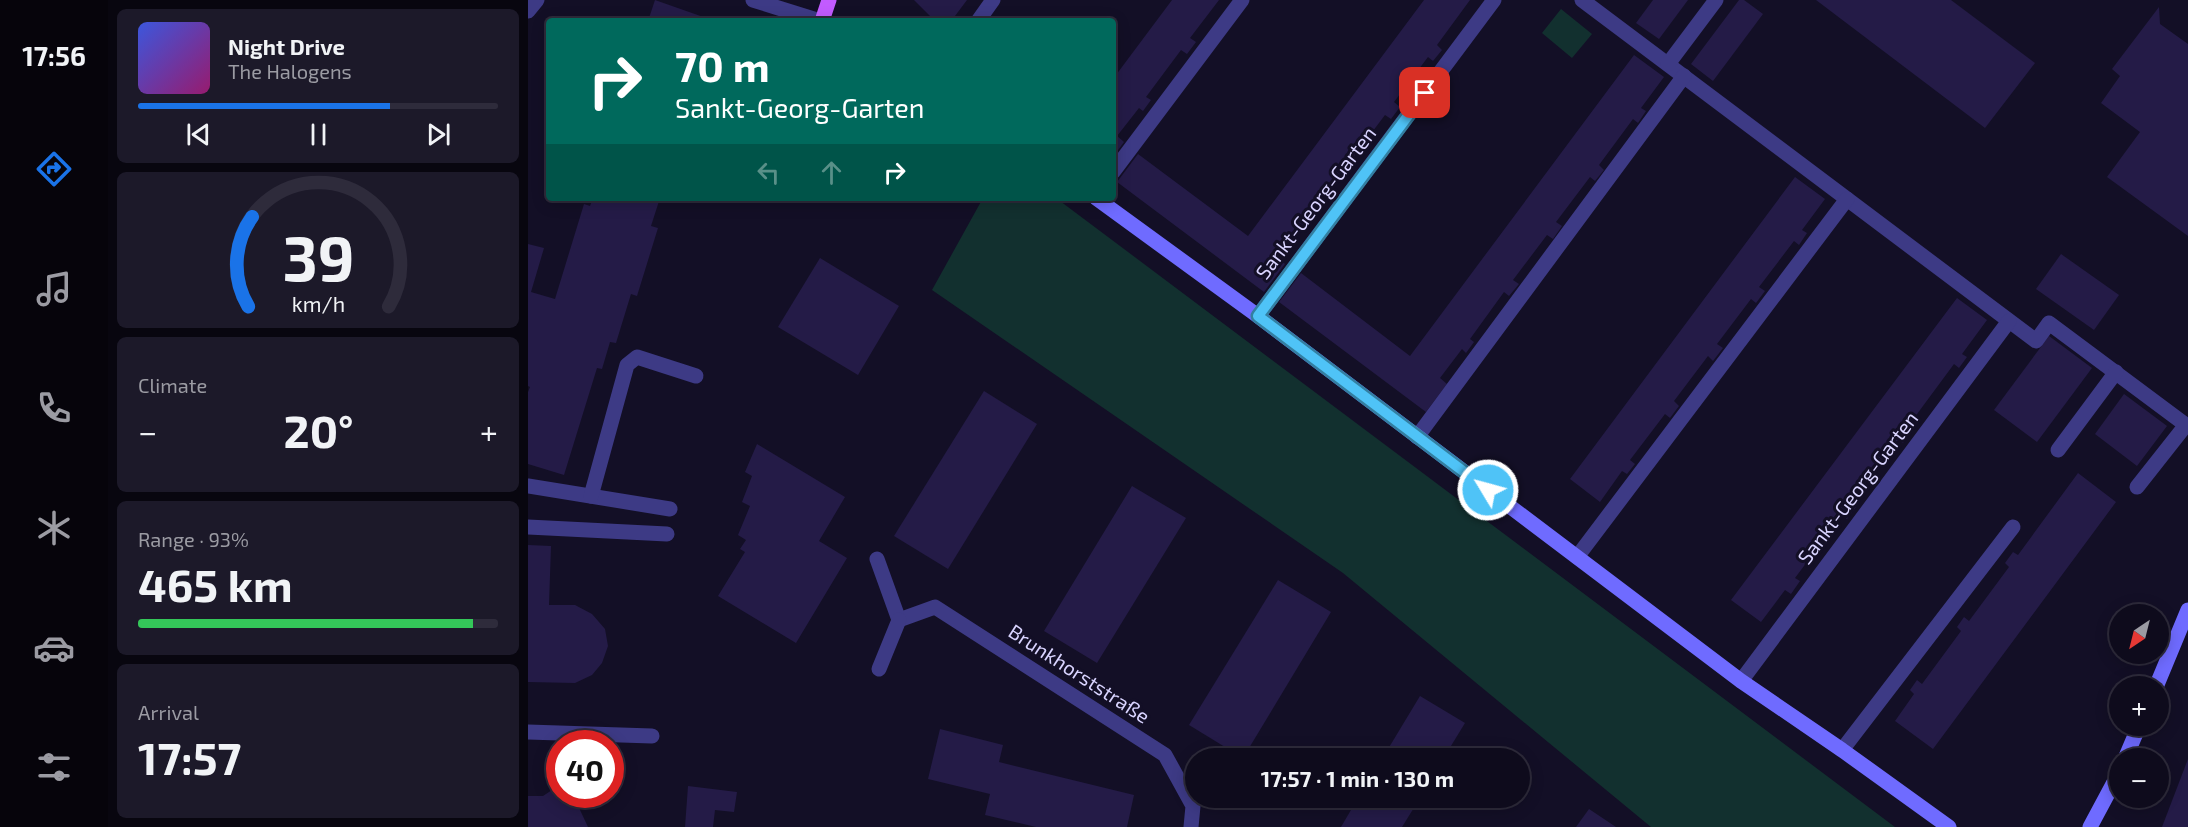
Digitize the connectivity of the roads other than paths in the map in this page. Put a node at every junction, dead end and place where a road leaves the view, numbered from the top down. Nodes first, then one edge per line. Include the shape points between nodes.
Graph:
1 (537, 0) edge
2 (753, 0) edge
3 (829, 0) edge
4 (993, 0) edge
5 (1242, 0) edge
6 (1494, 0) edge
7 (1582, 0) edge
8 (1716, 0) edge
9 (528, 11) edge
10 (811, 18) edge
11 (822, 18) edge
12 (980, 18) edge
13 (1668, 64) junction
14 (1684, 76) junction
15 (1116, 168) edge
16 (1847, 199) junction
17 (1100, 201) edge
18 (1258, 316) junction
19 (2009, 321) junction
20 (2116, 372) junction
21 (696, 376) dead end
22 (1417, 436) junction
23 (2058, 450) dead end
24 (528, 486) edge
25 (2137, 487) dead end
26 (591, 496) junction
27 (670, 509) dead end
28 (528, 527) edge
29 (2013, 527) dead end
30 (667, 534) dead end
31 (1577, 557) junction
32 (877, 559) dead end
33 (2188, 610) edge
34 (899, 620) junction
35 (879, 669) dead end
36 (2161, 676) edge
37 (1741, 681) junction
38 (528, 732) edge
39 (652, 736) dead end
40 (1842, 750) junction
41 (2109, 792) edge
42 (1191, 827) edge
43 (1949, 827) edge
44 (2090, 827) edge

1 - 9 street
2 - 10 street
3 - 11 main road
4 - 12 street
5 - 15 street
6 - 18 street, Sankt-Georg-Garten
7 - 13 street
8 - 13 street
13 - 14 street
14 - 16 street
14 - 22 street
16 - 19 street
16 - 31 street
17 - 18 street
18 - 22 street
19 - 20 street via 2036,341 2049,323
19 - 37 street, Sankt-Georg-Garten
20 - 23 street
20 - 25 street via 2186,424
21 - 26 street via 637,357 627,365
22 - 31 street
24 - 26 street
26 - 27 street
28 - 30 street
29 - 40 street
31 - 37 street
32 - 34 street
33 - 36 street
34 - 35 street
34 - 42 street, Brunkhorststraße via 935,607 1165,755 1193,806
37 - 40 street
38 - 39 street
40 - 43 street
41 - 44 street

